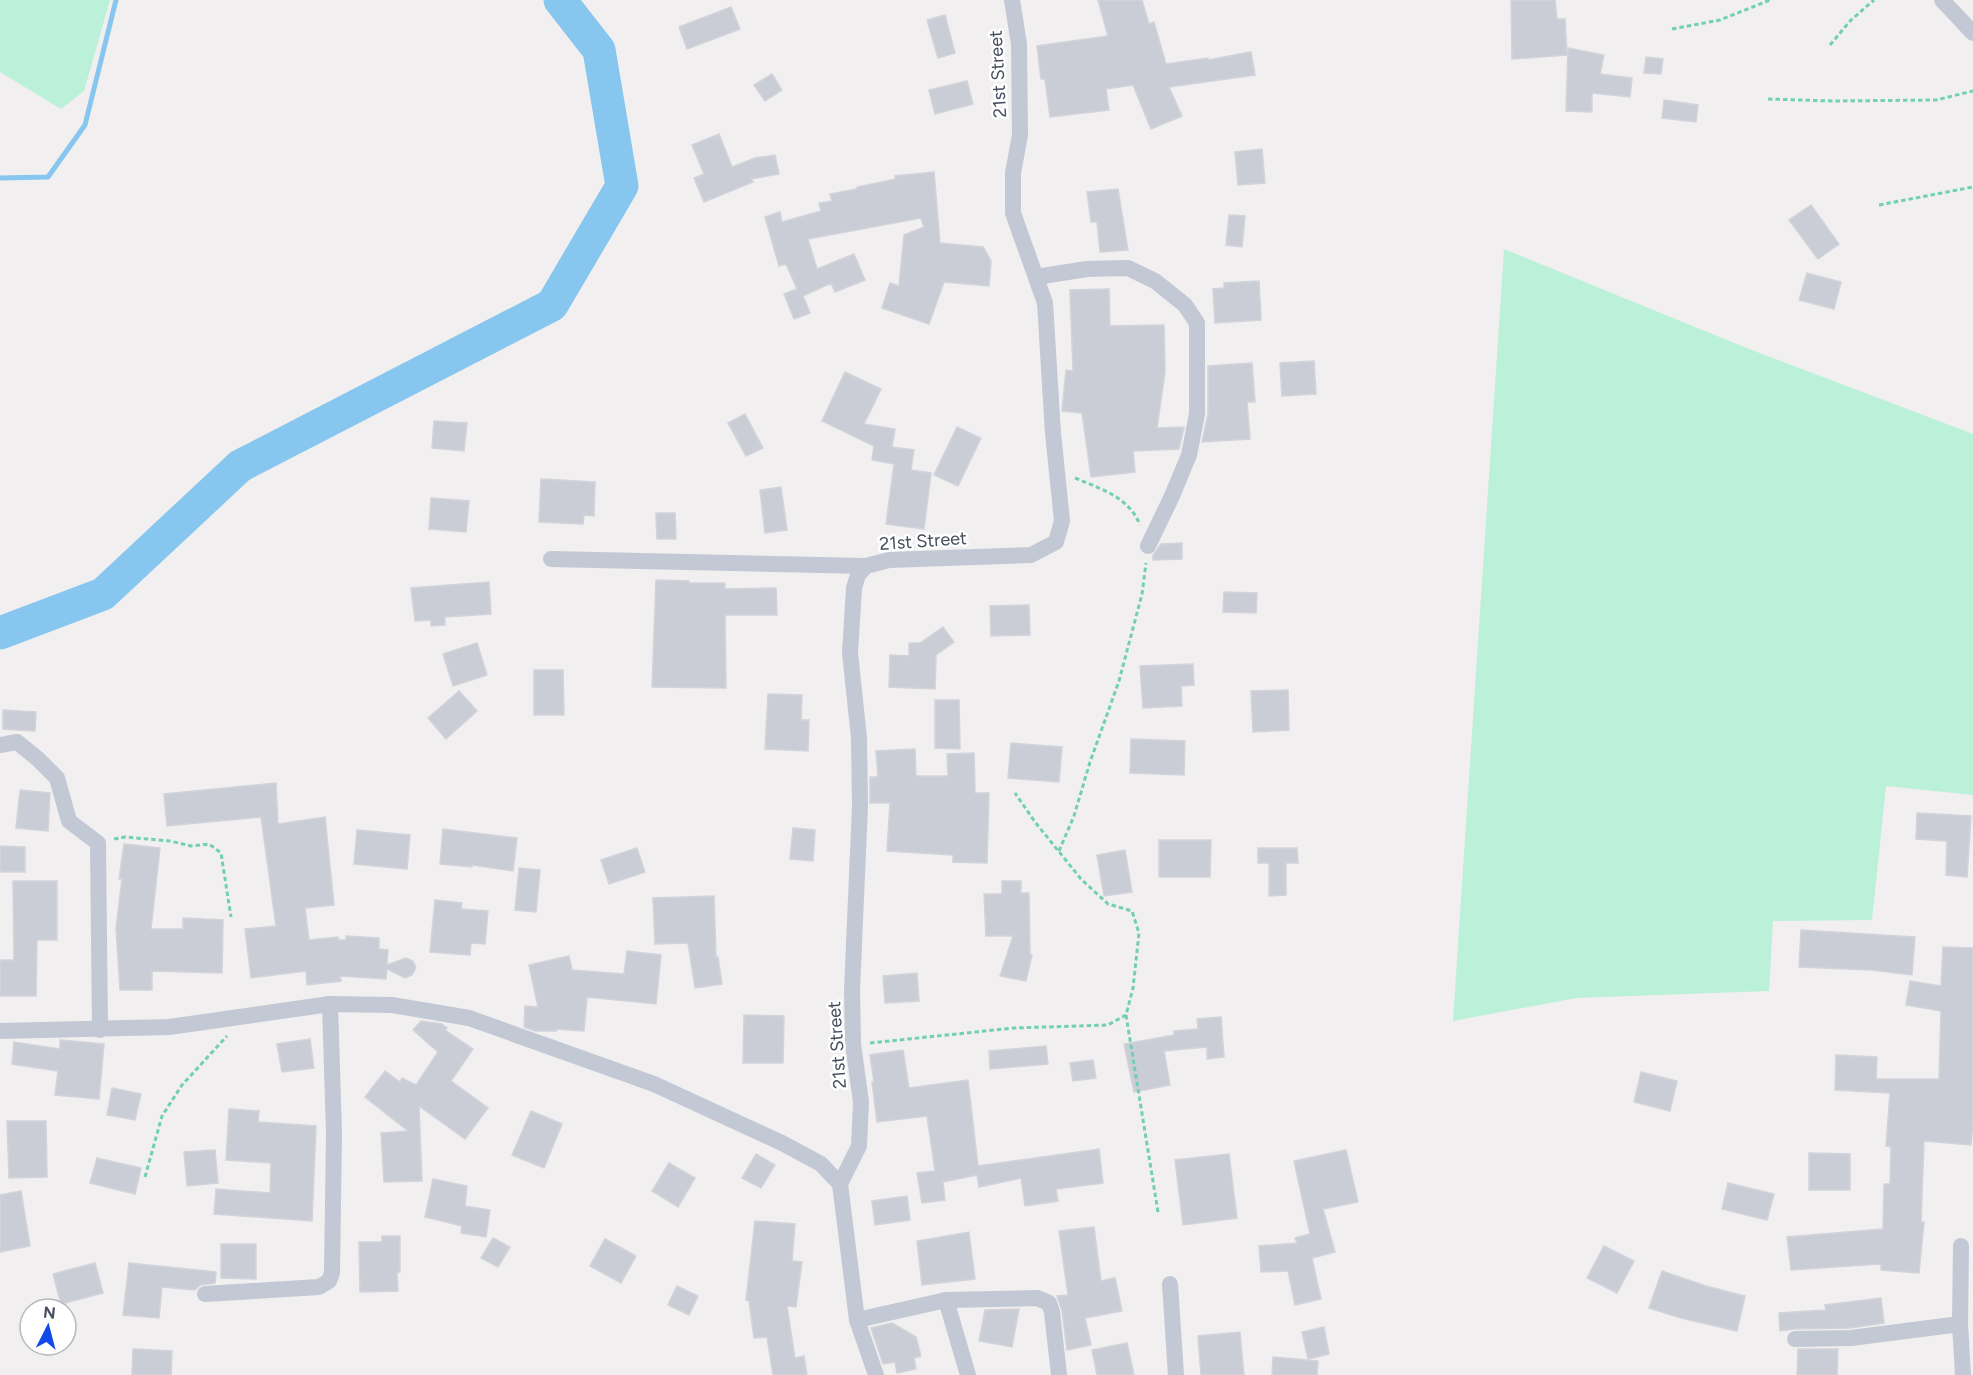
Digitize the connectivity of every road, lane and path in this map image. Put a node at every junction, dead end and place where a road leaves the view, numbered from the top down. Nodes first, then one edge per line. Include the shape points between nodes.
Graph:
1 (1012, 0) edge
2 (1770, 0) edge
3 (1874, 0) edge
4 (1942, 0) edge
5 (1672, 29) dead end
6 (1973, 33) edge
7 (1830, 45) dead end
8 (1973, 92) edge
9 (1768, 99) dead end
10 (1973, 187) edge
11 (1879, 205) dead end
12 (1036, 277) junction
13 (1057, 472) junction
14 (1148, 546) junction
15 (551, 559) dead end
16 (866, 566) junction
17 (0, 746) edge
18 (1016, 793) dead end
19 (98, 843) junction
20 (1059, 850) junction
21 (231, 917) dead end
22 (330, 1004) junction
23 (1126, 1015) junction
24 (240, 1018) junction
25 (100, 1030) junction
26 (0, 1031) edge
27 (853, 1044) junction
28 (145, 1178) dead end
29 (840, 1184) junction
30 (1158, 1212) dead end
31 (1961, 1246) dead end
32 (1170, 1284) dead end
33 (205, 1294) dead end
34 (946, 1300) junction
35 (857, 1320) junction
36 (1960, 1324) junction
37 (1795, 1339) dead end
38 (876, 1375) edge
39 (968, 1375) edge
40 (1059, 1375) edge
41 (1176, 1375) edge
42 (1963, 1375) edge

1 - 12 street, 21st Street via 1019,44 1020,135 1013,173 1013,213
2 - 5 path via 1720,20
3 - 7 path
4 - 6 street
8 - 9 path via 1936,100
10 - 11 path
12 - 13 street, 21st Street via 1045,303
12 - 14 street via 1128,268 1155,281 1185,305 1197,323 1197,414 1189,455
13 - 14 path via 1124,501 1137,517
13 - 16 street, 21st Street via 1062,521 1056,542 1031,555 889,560
14 - 20 path via 1142,594 1119,681
15 - 16 street
16 - 27 street, 21st Street via 858,574 854,588 850,653 859,738 860,806
17 - 19 street via 17,742 38,759 57,778 69,821
18 - 20 path
19 - 21 path via 125,837 190,846 209,844 221,853
19 - 25 street
20 - 23 path via 1081,879 1108,903 1132,911 1139,933
22 - 24 street
22 - 29 street via 392,1005 469,1018 561,1050 654,1084 782,1143 821,1164
22 - 33 street via 334,1133 329,1281 320,1287
23 - 27 path via 1108,1025 1014,1028
23 - 30 path
24 - 25 street
24 - 28 path via 182,1085 162,1116
25 - 26 street
27 - 29 street, 21st Street via 861,1102 859,1146
29 - 35 street
31 - 36 street
32 - 41 street
34 - 35 street
34 - 39 street
34 - 40 street via 1037,1298 1049,1303
35 - 38 street
36 - 37 street via 1851,1338
36 - 42 street

